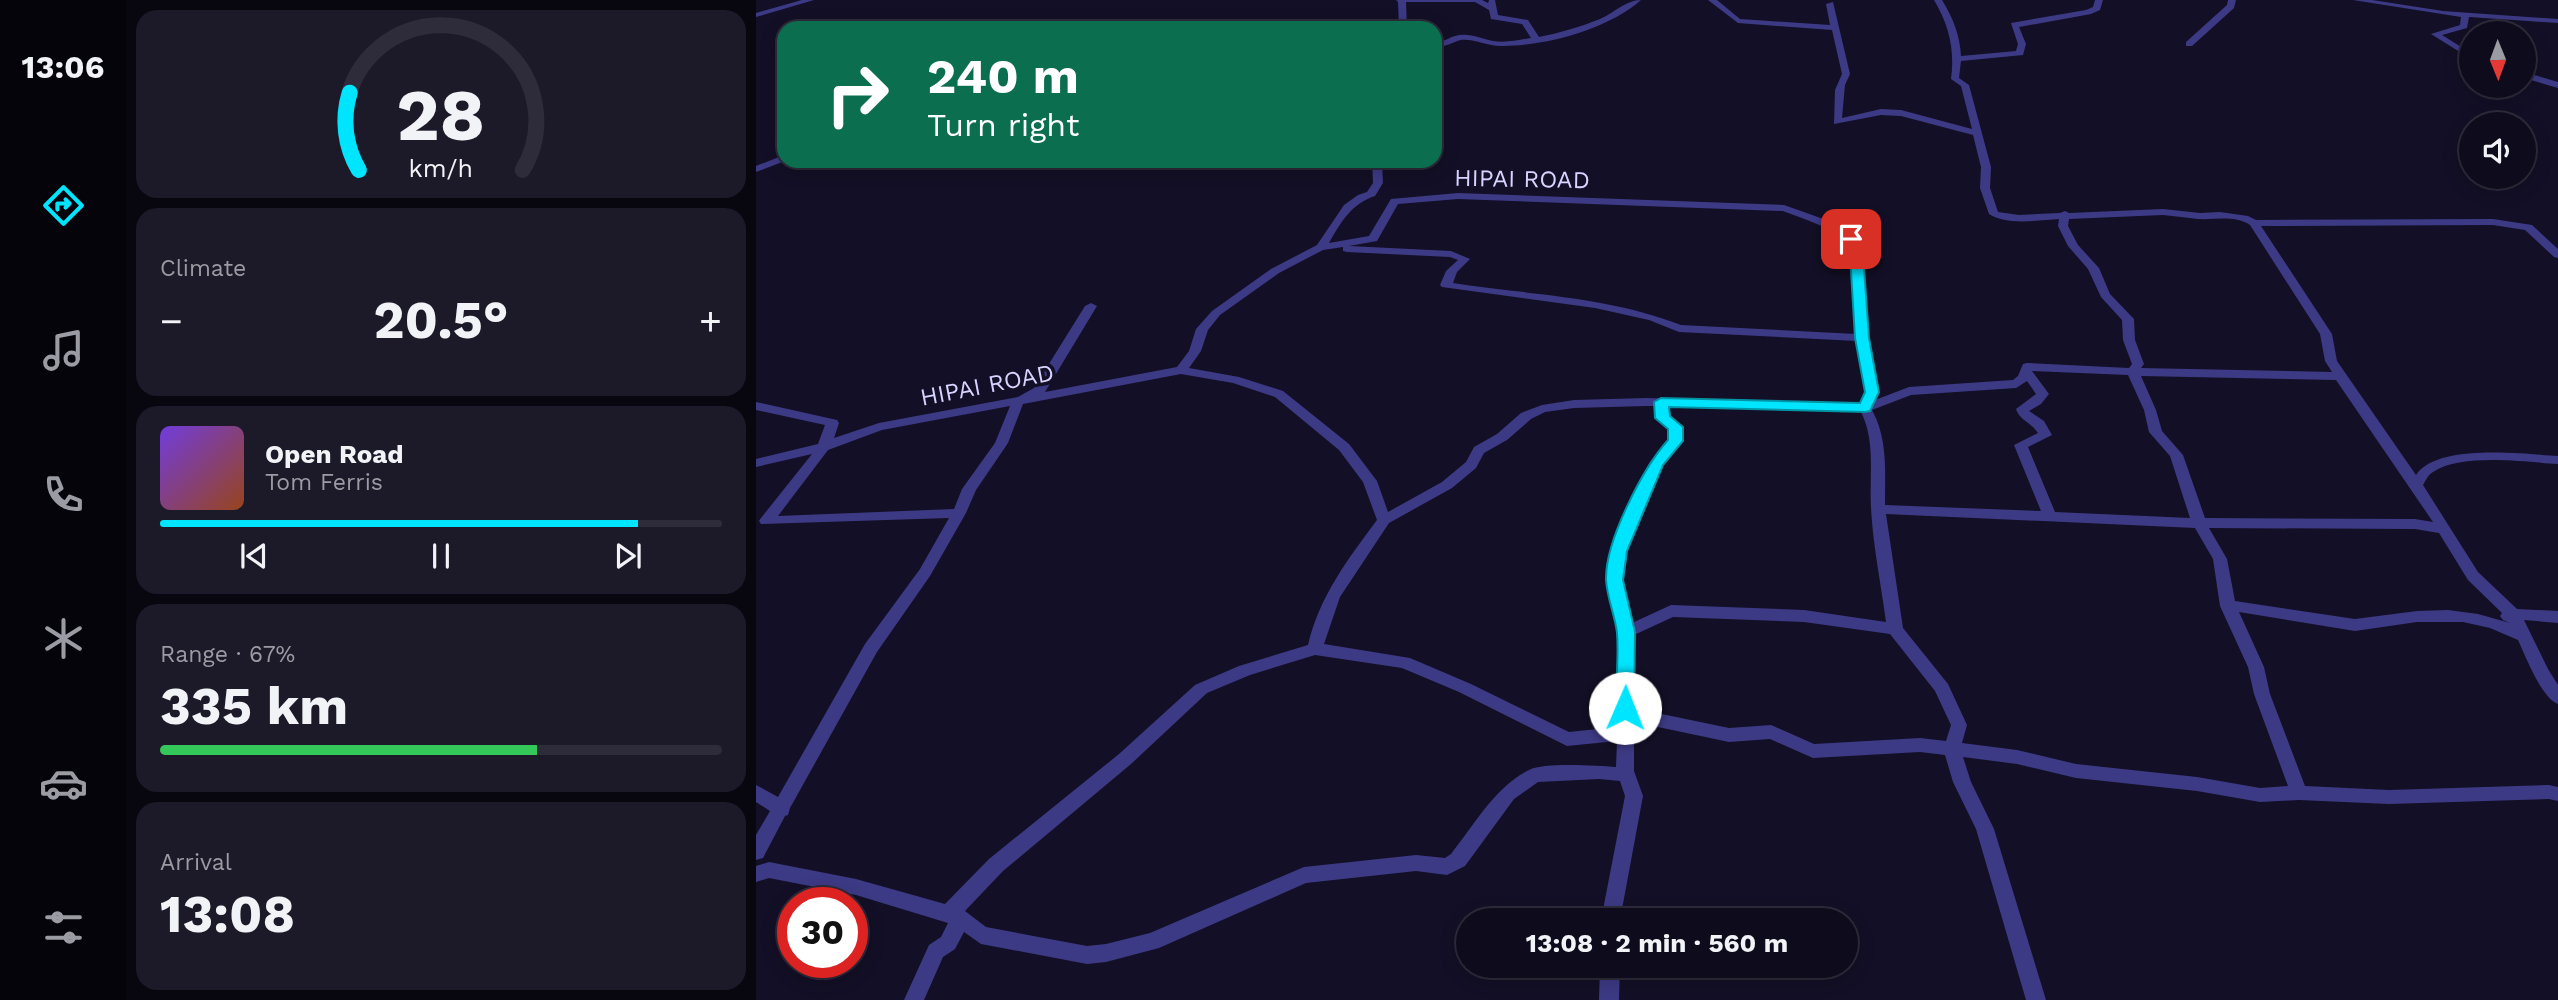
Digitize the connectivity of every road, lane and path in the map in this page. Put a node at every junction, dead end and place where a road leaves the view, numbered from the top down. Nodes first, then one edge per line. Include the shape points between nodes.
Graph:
1 (810, 0) edge
2 (1637, 0) edge
3 (1712, 0) edge
4 (1938, 0) edge
5 (2099, 0) edge
6 (2232, 0) edge
7 (2357, 0) edge
8 (1401, 1) edge
9 (1491, 4) edge
10 (1830, 4) dead end
11 (2444, 5) dead end
12 (2429, 10) junction
13 (756, 15) edge
14 (2465, 15) junction
15 (1402, 21) edge
16 (2464, 21) edge
17 (2558, 21) edge
18 (2459, 27) edge
19 (1835, 28) junction
20 (1536, 39) junction
21 (2189, 44) dead end
22 (1442, 45) edge
23 (2459, 49) edge
24 (1959, 59) junction
25 (2536, 79) edge
26 (2558, 85) edge
27 (1977, 132) junction
28 (777, 161) edge
29 (1377, 168) edge
30 (756, 169) edge
31 (2065, 214) junction
32 (2253, 223) junction
33 (1321, 247) junction
34 (2558, 255) edge
35 (1091, 306) dead end
36 (1862, 338) junction
37 (1181, 370) junction
38 (2026, 372) junction
39 (2133, 372) junction
40 (2341, 376) junction
41 (1018, 402) junction
42 (1661, 402) junction
43 (756, 406) edge
44 (1865, 408) junction
45 (822, 447) junction
46 (2558, 460) edge
47 (756, 463) edge
48 (2416, 485) junction
49 (1878, 509) junction
50 (959, 513) junction
51 (2050, 516) junction
52 (1384, 520) junction
53 (2199, 523) junction
54 (2444, 529) junction
55 (2228, 606) junction
56 (2513, 614) junction
57 (2558, 617) edge
58 (2497, 621) junction
59 (1895, 629) junction
60 (1626, 632) junction
61 (2521, 635) junction
62 (1315, 649) junction
63 (2558, 698) edge
64 (1624, 733) junction
65 (1952, 748) junction
66 (1625, 771) junction
67 (756, 792) edge
68 (2299, 793) junction
69 (2558, 794) edge
70 (782, 810) junction
71 (756, 852) edge
72 (756, 874) edge
73 (1613, 908) edge
74 (955, 916) junction
75 (1610, 978) edge
76 (914, 1000) edge
77 (1609, 1000) edge
78 (2036, 1000) edge

1 - 13 street
2 - 20 street via 1610,18
3 - 19 street via 1738,22
4 - 24 street via 1954,33
5 - 24 street via 2097,8 2088,12 2014,25 2022,44 2020,53
6 - 21 street
7 - 12 street
8 - 9 street
8 - 15 street
9 - 20 street via 1494,17 1525,22
10 - 19 street
11 - 12 street via 2447,8
12 - 14 street
14 - 16 street
14 - 17 street
18 - 23 street via 2435,34
19 - 27 street via 1846,74 1840,79 1842,103 1837,121 1901,113
20 - 22 street via 1496,46 1478,38 1456,38
24 - 27 street via 1955,79 1965,85
25 - 26 street
27 - 31 street via 1986,167 1985,188 1994,214 2019,218
28 - 30 street
29 - 33 street via 1378,183 1371,194 1349,204
31 - 32 street via 2220,215
31 - 39 street via 2063,226 2073,246 2093,268 2105,295 2128,319 2129,341 2138,363
32 - 34 street via 2493,222 2528,227
32 - 40 street via 2326,334 2331,361
33 - 36 street via 1451,254 1465,259 1446,285 1620,309 1679,328
33 - 36 street, HIPAI ROAD via 1373,239 1395,201 1458,196 1784,208 1825,223 1851,239 1857,254
33 - 37 street, HIPAI ROAD via 1275,271 1216,313 1202,328 1195,351
35 - 41 street via 1039,391
36 - 44 street, HIPAI ROAD via 1872,392
37 - 41 street, HIPAI ROAD
37 - 52 street via 1279,394 1344,447 1370,481
38 - 39 street via 2033,366
38 - 44 street via 2016,384 1909,391
38 - 51 street via 2043,394 2022,409 2023,413 2039,424 2045,435 2021,445
39 - 40 street
39 - 53 street via 2156,432 2176,456
40 - 48 street
41 - 45 street, HIPAI ROAD via 879,428
41 - 50 street via 1001,443 969,489
42 - 44 street
42 - 52 street via 1574,404 1526,416 1479,450 1471,465 1447,485
42 - 60 street via 1662,418 1676,427 1676,441 1656,463 1618,551 1615,580
43 - 45 street via 832,423
44 - 49 street, HIPAI ROAD via 1874,425 1878,454
45 - 47 street, HIPAI ROAD
45 - 50 street via 765,521
46 - 48 street via 2445,463 2429,468
48 - 54 street
49 - 51 street
49 - 59 street, HIPAI ROAD
50 - 70 street via 925,572 871,648
51 - 53 street
52 - 62 street via 1320,620
53 - 54 street via 2415,524
53 - 55 street via 2220,559
54 - 56 street via 2473,576
55 - 58 street via 2357,625 2429,614
55 - 68 street via 2256,667
56 - 57 street
56 - 58 street
56 - 61 street
58 - 61 street
59 - 60 street via 1804,616 1671,611
59 - 65 street via 1942,688 1959,725
60 - 64 street
61 - 63 street
62 - 64 street via 1404,662 1567,739
62 - 74 street via 1201,688 1125,759 996,865
64 - 65 street via 1657,720 1729,736 1771,732 1813,751 1920,745
64 - 66 street
65 - 68 street via 2076,771 2260,795
65 - 78 street via 1962,782 1985,829
66 - 73 street via 1634,796
66 - 74 street via 1617,775 1535,775 1508,794 1458,860 1447,867 1416,863 1304,875 1130,949 1087,955 1071,952 981,935
67 - 70 street
68 - 69 street via 2389,797
70 - 71 street
72 - 74 street via 769,870 856,887
74 - 76 street via 947,943 936,951
75 - 77 street

